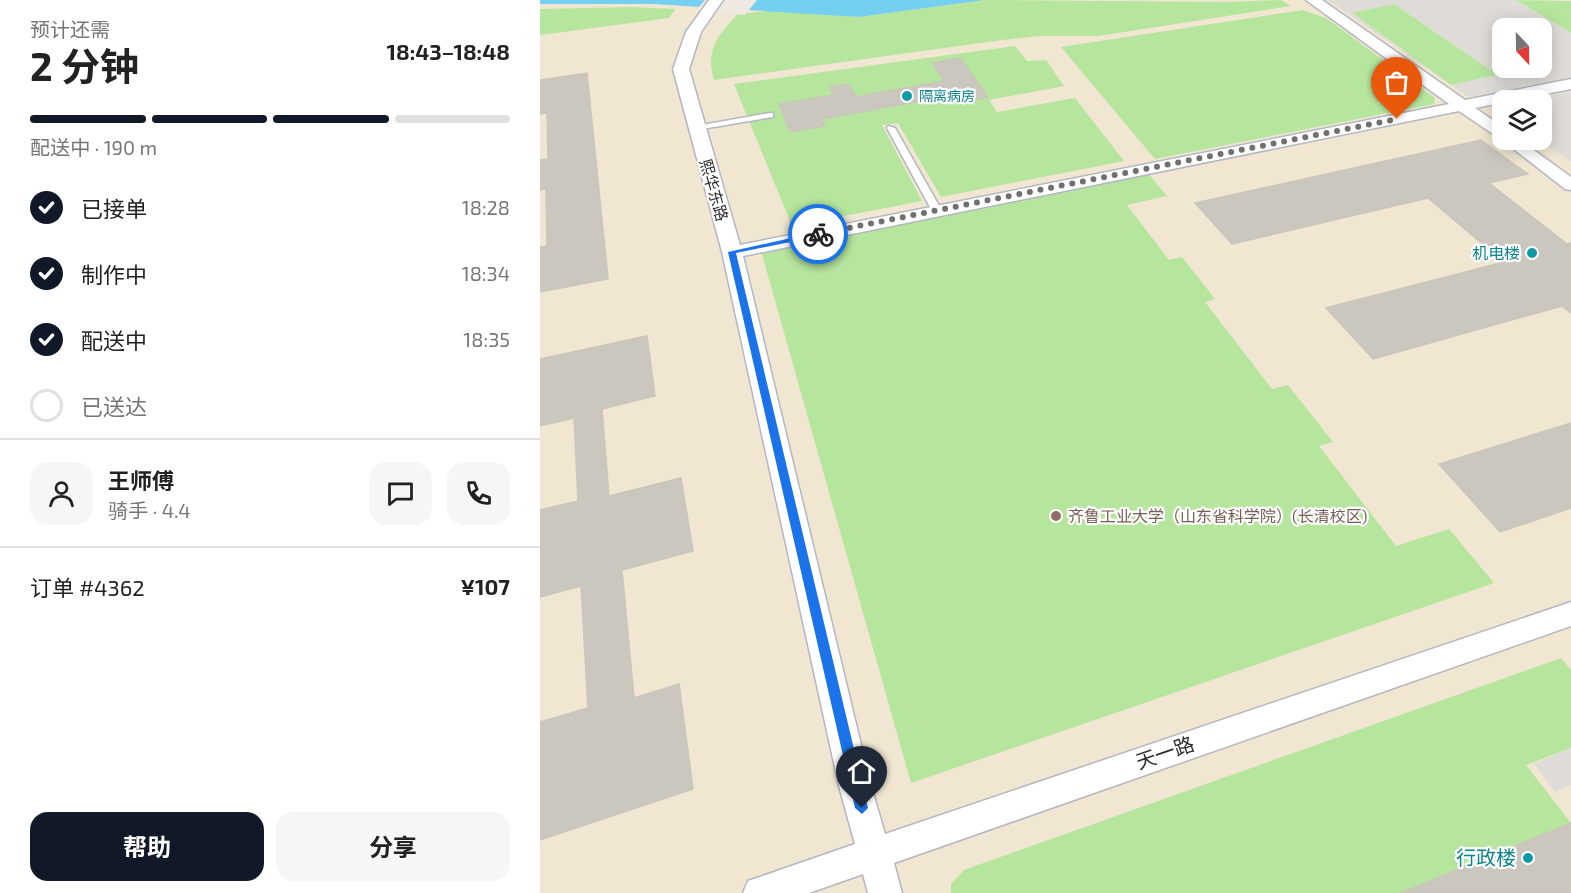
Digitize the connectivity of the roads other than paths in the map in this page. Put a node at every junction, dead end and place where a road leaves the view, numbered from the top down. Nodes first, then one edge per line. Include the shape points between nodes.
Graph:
1 (1313, 0) edge
2 (709, 8) edge
3 (1571, 84) edge
4 (1464, 106) junction
5 (770, 115) dead end
6 (1492, 127) edge
7 (696, 128) junction
8 (891, 128) dead end
9 (1524, 150) edge
10 (1571, 184) edge
11 (937, 211) junction
12 (732, 252) junction
13 (1571, 614) edge
14 (875, 851) junction
15 (760, 893) edge
16 (885, 893) edge

1 - 4 street
2 - 7 street, 熙华东路 via 687,47 681,69
3 - 4 street
4 - 6 street
4 - 11 street
5 - 7 lane
7 - 12 street, 熙华东路
8 - 11 lane
9 - 10 street
11 - 12 street
12 - 14 street, 熙华东路 via 855,786
13 - 14 street, 天一路
14 - 15 street, 天一路
14 - 16 street, 熙华东路

